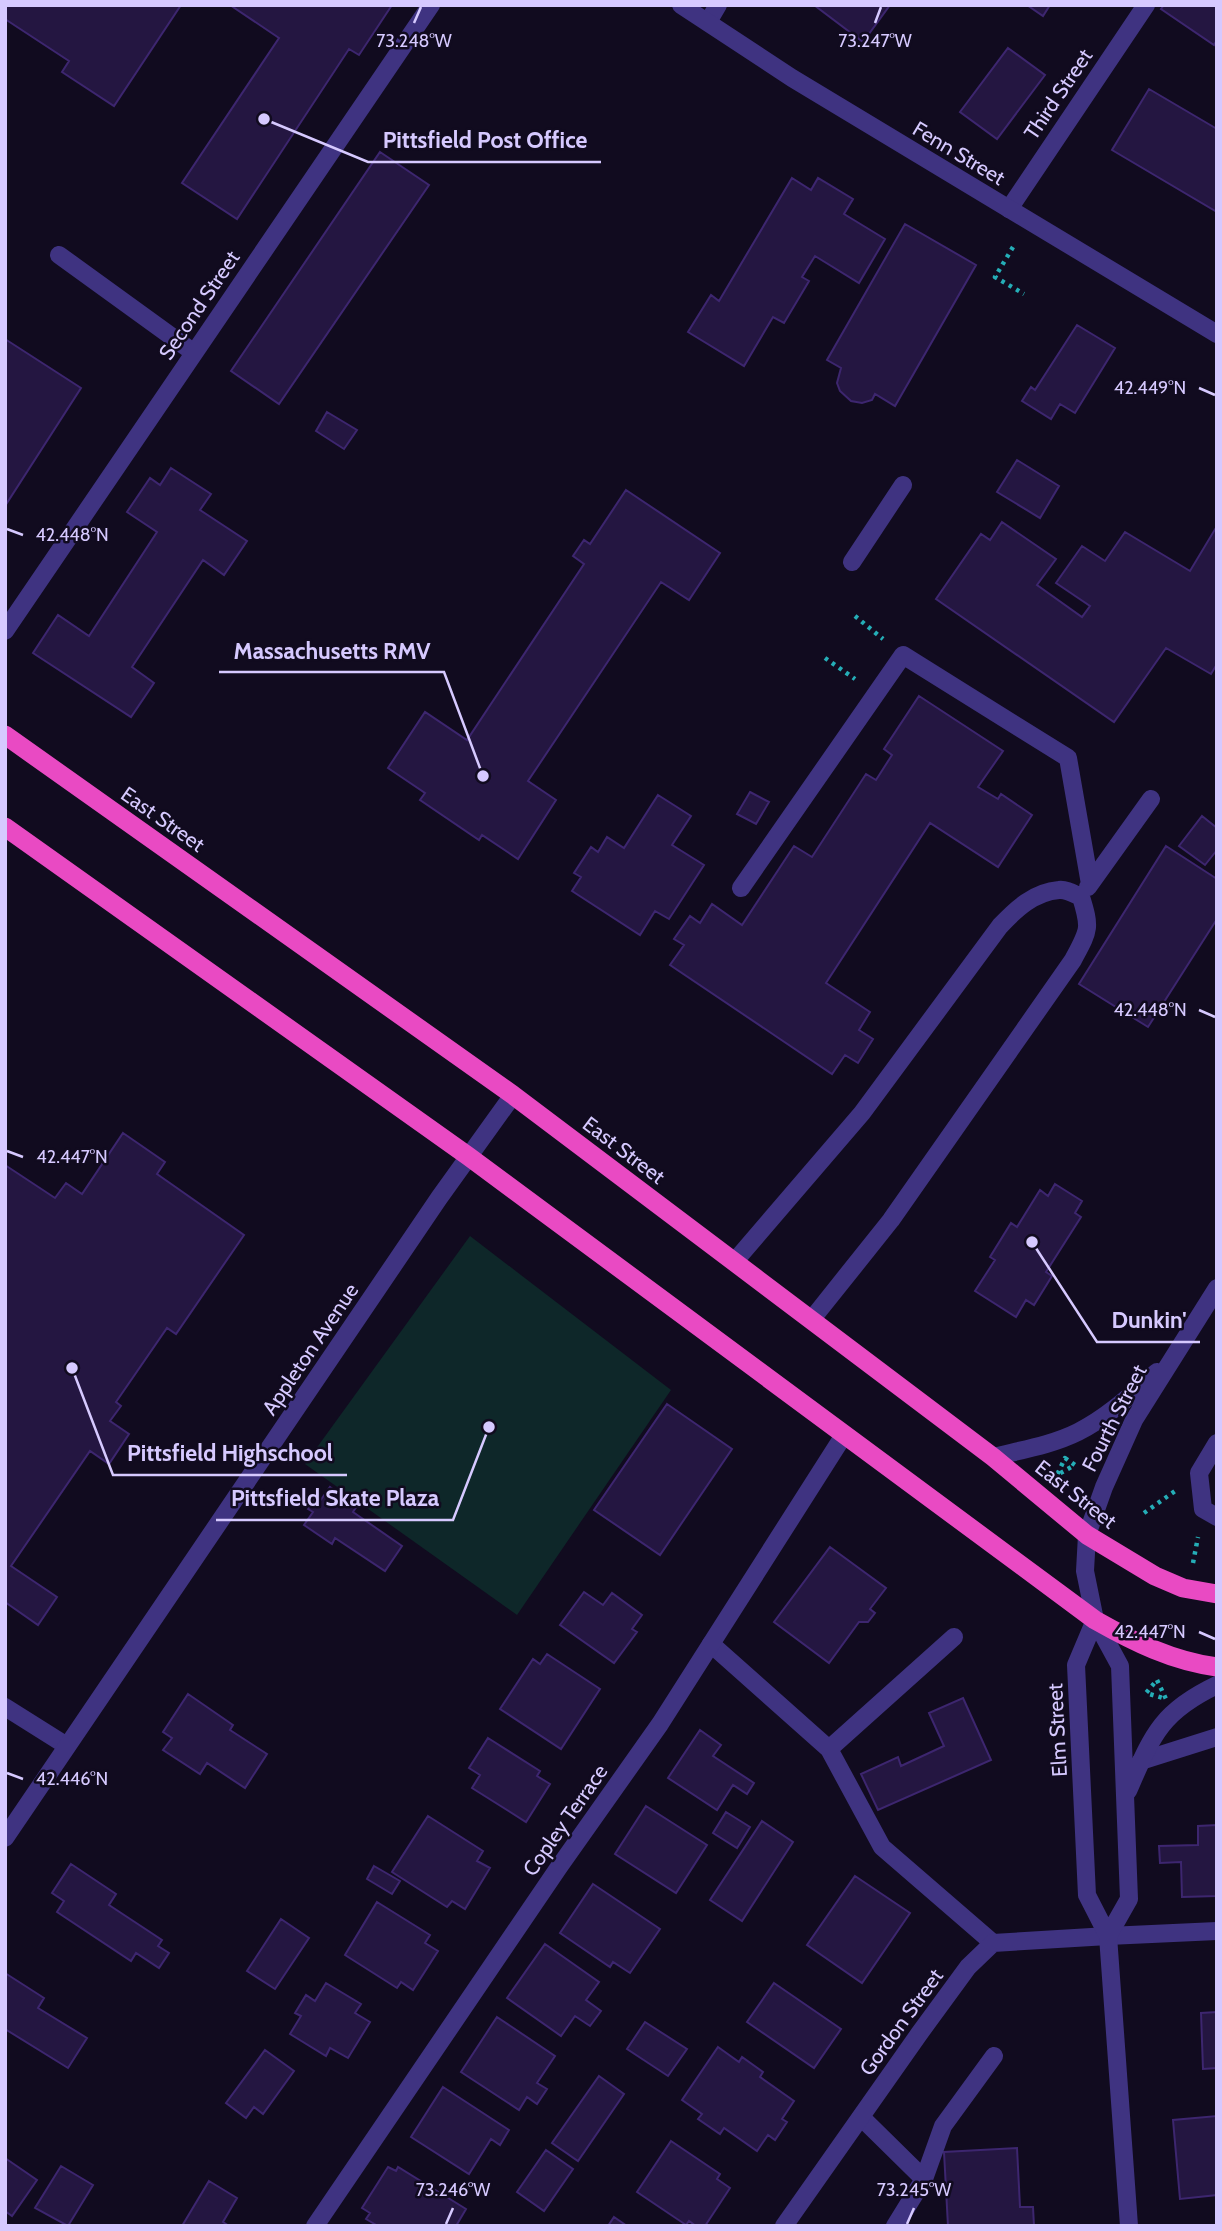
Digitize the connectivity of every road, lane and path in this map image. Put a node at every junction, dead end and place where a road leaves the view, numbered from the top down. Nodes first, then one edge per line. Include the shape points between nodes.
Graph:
1 (431, 5) edge
2 (681, 5) edge
3 (719, 5) edge
4 (1146, 5) edge
5 (708, 22) junction
6 (1009, 209) junction
7 (1013, 247) dead end
8 (59, 255) dead end
9 (1024, 295) dead end
10 (1217, 334) edge
11 (194, 352) junction
12 (903, 485) dead end
13 (852, 562) dead end
14 (855, 616) dead end
15 (5, 631) edge
16 (903, 655) junction
17 (825, 658) dead end
18 (877, 693) junction
19 (5, 734) edge
20 (1151, 799) dead end
21 (5, 827) edge
22 (741, 888) dead end
23 (1085, 890) junction
24 (513, 1095) junction
25 (468, 1156) junction
26 (735, 1261) junction
27 (1217, 1288) edge
28 (812, 1319) junction
29 (1170, 1360) junction
30 (844, 1435) junction
31 (1217, 1443) edge
32 (993, 1457) junction
33 (1217, 1517) edge
34 (1087, 1535) junction
35 (1217, 1594) edge
36 (1096, 1620) junction
37 (954, 1636) dead end
38 (711, 1644) junction
39 (1217, 1667) edge
40 (1217, 1685) edge
41 (5, 1707) edge
42 (1217, 1737) edge
43 (67, 1746) junction
44 (829, 1749) junction
45 (1141, 1761) junction
46 (1125, 1797) junction
47 (5, 1838) edge
48 (1217, 1931) edge
49 (1108, 1936) junction
50 (993, 1942) junction
51 (994, 2056) dead end
52 (861, 2117) junction
53 (924, 2179) junction
54 (315, 2226) edge
55 (784, 2226) edge
56 (895, 2226) edge
57 (1129, 2226) edge

1 - 11 street, Second Street
2 - 5 street, Fenn Street
3 - 5 street
4 - 6 street, Third Street
5 - 6 street, Fenn Street via 802,85
6 - 10 street, Fenn Street
7 - 9 path via 995,277
8 - 11 street
11 - 15 street, Second Street
12 - 13 street
14 - 16 path
16 - 18 street
16 - 23 street via 1068,758
17 - 18 path
18 - 22 street
19 - 24 highway, East Street
20 - 23 street
21 - 25 highway
23 - 26 street via 1040,894 1017,907 862,1113
23 - 28 street via 1089,922 1073,960 891,1220
24 - 25 street, Appleton Avenue
24 - 26 highway, East Street
25 - 30 highway
25 - 43 street, Appleton Avenue
26 - 28 highway, East Street
27 - 29 street, Fourth Street
28 - 32 highway, East Street
29 - 32 street, Fourth Street via 1114,1410 1077,1433
29 - 34 street, Fourth Street via 1134,1420
30 - 36 highway
30 - 38 street, Copley Terrace
31 - 33 street via 1199,1474 1203,1509
32 - 34 highway, East Street
34 - 35 highway, East Street via 1155,1576 1183,1588
34 - 36 street, Fourth Street via 1085,1571
36 - 39 highway via 1165,1655
36 - 46 street via 1120,1666
36 - 49 street, Elm Street via 1076,1665 1087,1895
37 - 44 street
38 - 44 street
38 - 54 street, Copley Terrace
40 - 45 street via 1173,1711
41 - 43 street
42 - 45 street
43 - 47 street, Appleton Avenue
44 - 50 street via 882,1847
45 - 46 street
46 - 49 street via 1129,1899
48 - 49 street
49 - 50 street
49 - 57 street, Elm Street
50 - 52 street, Gordon Street via 968,1967
51 - 53 street via 943,2126
52 - 53 street
52 - 55 street, Gordon Street
53 - 56 street

